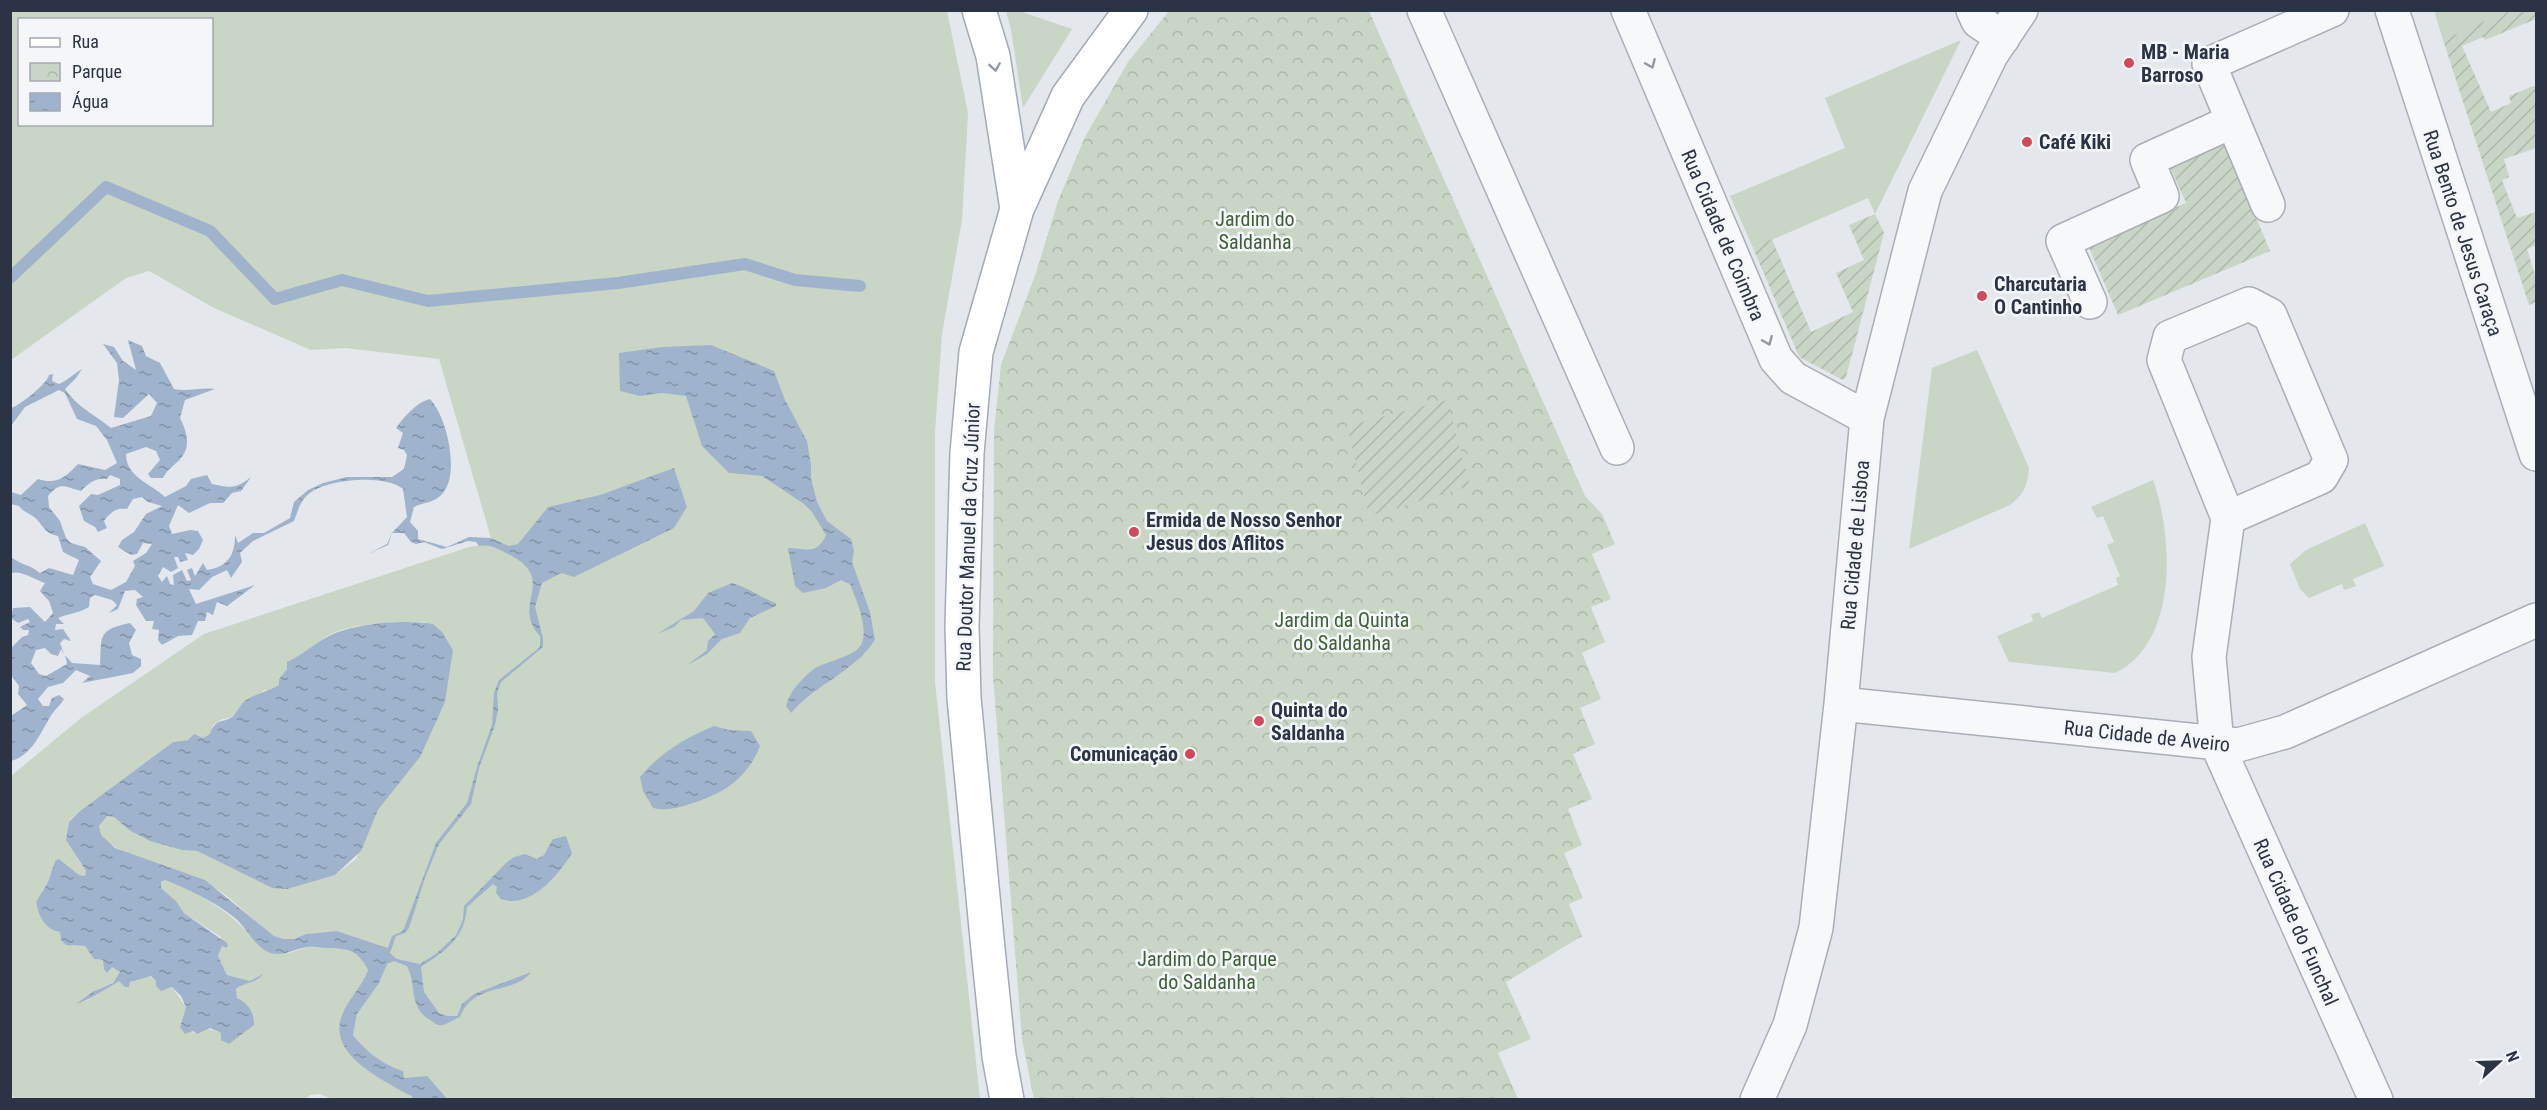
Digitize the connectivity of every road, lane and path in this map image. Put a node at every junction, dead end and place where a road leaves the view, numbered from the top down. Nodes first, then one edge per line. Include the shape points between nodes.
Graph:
1 (979, 10) edge
2 (1131, 10) edge
3 (1424, 10) edge
4 (1628, 10) edge
5 (1973, 10) edge
6 (2021, 10) edge
7 (2332, 10) edge
8 (2391, 10) edge
9 (2002, 38) junction
10 (2233, 121) junction
11 (2268, 205) dead end
12 (1017, 209) junction
13 (2090, 302) dead end
14 (1867, 418) junction
15 (1617, 448) dead end
16 (2536, 454) edge
17 (2228, 518) junction
18 (2536, 620) edge
19 (1841, 704) junction
20 (2217, 744) junction
21 (1007, 1100) edge
22 (1756, 1100) edge
23 (2376, 1100) edge

1 -> 12 main road via 993,56
2 - 12 main road, Rua Doutor Manuel da Cruz Júnior via 1068,96
3 - 15 street
4 -> 14 street, Rua Cidade de Coimbra via 1776,359 1792,378
5 - 9 street via 1978,21
6 - 9 street, Rua Cidade de Lisboa
7 - 10 street via 2209,64
8 - 16 street, Rua Bento de Jesus Caraça
9 - 14 street, Rua Cidade de Lisboa via 1925,191
10 - 11 street
10 - 13 street via 2146,159 2162,196 2063,241
12 - 21 main road, Rua Doutor Manuel da Cruz Júnior via 976,352 967,453 962,626 964,698 999,1056
14 - 19 street, Rua Cidade de Lisboa
17 - 17 street via 2321,477 2331,460 2270,315 2249,304 2170,337 2164,360
17 - 20 street, Rua Cidade do Funchal via 2209,657
18 - 20 street, Rua Cidade de Aveiro via 2285,732 2238,745
19 - 20 street, Rua Cidade de Aveiro
19 - 22 street, Rua Cidade de Lisboa via 1816,928 1790,1025
20 - 23 street, Rua Cidade do Funchal

